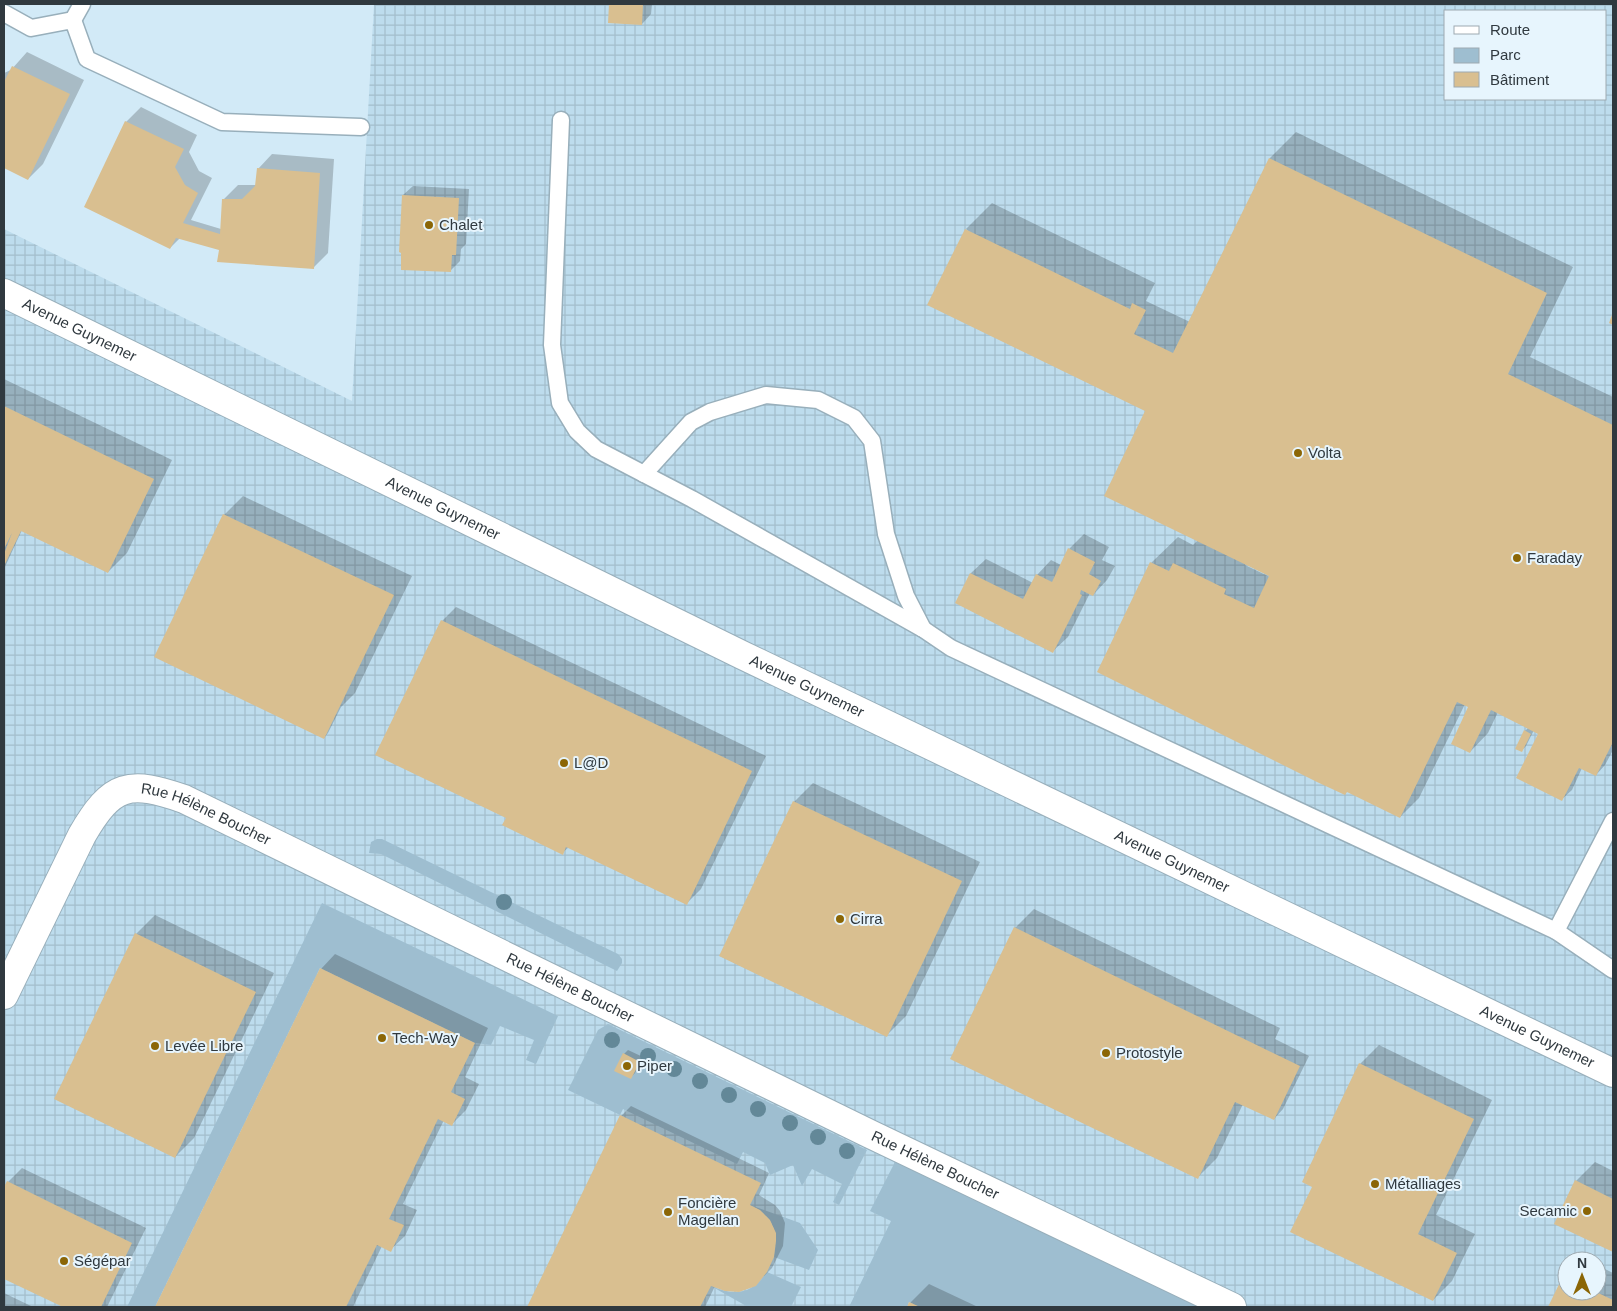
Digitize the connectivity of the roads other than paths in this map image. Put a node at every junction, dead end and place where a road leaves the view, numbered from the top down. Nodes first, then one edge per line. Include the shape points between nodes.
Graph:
1 (82, 4) edge
2 (4, 13) edge
3 (73, 20) junction
4 (561, 120) dead end
5 (361, 127) dead end
6 (4, 293) edge
7 (644, 474) junction
8 (923, 628) junction
9 (1613, 822) edge
10 (1556, 931) junction
11 (1613, 970) edge
12 (4, 995) edge
13 (1613, 1073) edge
14 (1232, 1307) edge

1 - 3 lane
2 - 3 lane via 31,28
3 - 5 lane via 86,59 222,122
4 - 7 lane via 552,345 560,403 577,431 596,449
6 - 13 street, Avenue Guynemer via 742,655
7 - 8 lane
7 - 8 lane via 691,422 710,412 766,395 818,400 854,418 872,441 886,534 906,596
8 - 10 lane via 951,648
9 - 10 lane
10 - 11 lane
12 - 14 street, Rue Hélène Boucher via 94,815 124,790 152,788 201,807

